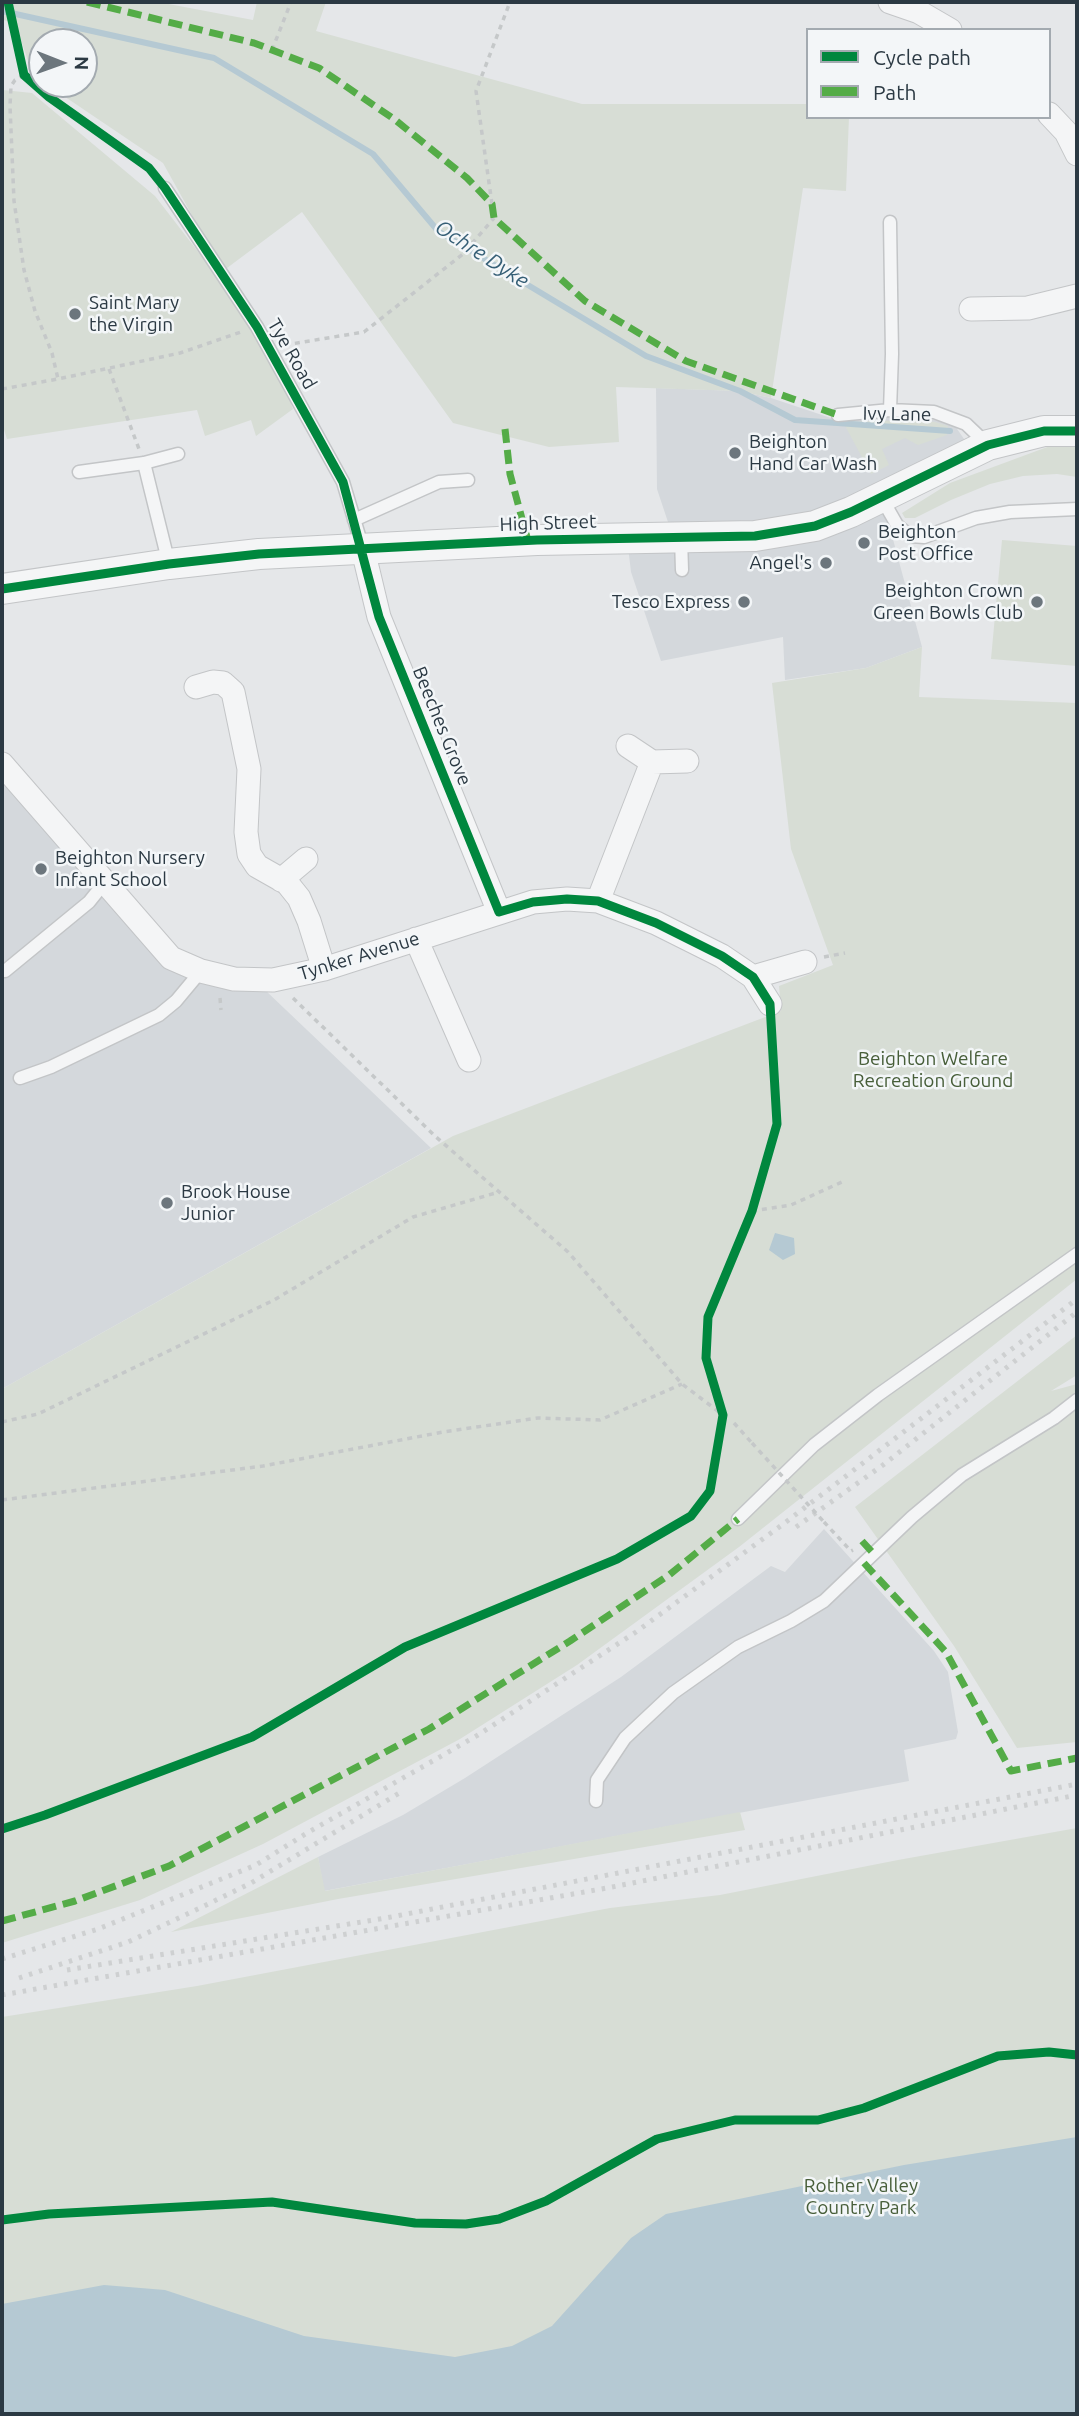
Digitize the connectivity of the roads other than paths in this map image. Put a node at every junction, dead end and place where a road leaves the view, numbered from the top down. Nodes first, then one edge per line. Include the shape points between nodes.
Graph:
1 (890, 2) edge
2 (921, 7) edge
3 (947, 28) edge
4 (1051, 115) edge
5 (1072, 129) edge
6 (1077, 154) edge
7 (165, 188) dead end
8 (890, 222) dead end
9 (1077, 296) edge
10 (971, 309) dead end
11 (890, 410) junction
12 (838, 415) dead end
13 (1077, 431) edge
14 (988, 445) junction
15 (178, 454) dead end
16 (144, 463) junction
17 (79, 471) dead end
18 (468, 480) dead end
19 (881, 497) junction
20 (1077, 509) edge
21 (354, 520) junction
22 (681, 538) junction
23 (363, 550) junction
24 (169, 564) junction
25 (682, 570) dead end
26 (2, 589) edge
27 (196, 687) dead end
28 (628, 746) dead end
29 (687, 761) dead end
30 (652, 762) junction
31 (2, 764) edge
32 (306, 859) dead end
33 (281, 880) junction
34 (106, 882) junction
35 (598, 901) junction
36 (499, 912) junction
37 (416, 939) junction
38 (805, 962) dead end
39 (324, 969) junction
40 (5, 971) dead end
41 (201, 971) junction
42 (753, 977) junction
43 (770, 1004) dead end
44 (469, 1060) dead end
45 (20, 1078) dead end
46 (1077, 1254) edge
47 (1077, 1400) edge
48 (738, 1519) dead end
49 (596, 1801) dead end

1 - 2 street
2 - 3 street
4 - 5 street
5 - 6 street
7 - 21 lane, Tye Road via 269,348 343,482
8 - 11 lane
9 - 10 street via 1028,308
11 - 12 lane, Ivy Lane
11 - 14 lane, Ivy Lane via 934,412 966,424
13 - 14 street, High Street via 1044,431
14 - 19 street, High Street
15 - 16 lane
16 - 17 lane
16 - 24 lane
18 - 21 lane via 439,482
19 - 20 lane via 897,525 910,536 924,537 976,518
19 - 22 street, High Street via 815,526 755,536
21 - 23 lane, Tye Road
22 - 23 street, High Street
22 - 25 lane
23 - 24 street, High Street
23 - 36 street, Beeches Grove via 379,617
24 - 26 street, High Street
27 - 33 street via 223,683 233,692 248,769 249,854 257,866
28 - 30 street
29 - 30 street
30 - 35 street
31 - 34 street, Tynker Avenue
32 - 33 street
33 - 39 street via 299,898
34 - 40 lane via 89,902
34 - 41 street, Tynker Avenue via 171,958
35 - 36 street, Tynker Avenue via 533,902
35 - 42 street, Tynker Avenue via 656,923
36 - 37 street, Tynker Avenue
37 - 39 street, Tynker Avenue
37 - 44 street
38 - 42 street
39 - 41 street, Tynker Avenue via 274,980 234,979
41 - 45 lane via 159,1015
42 - 43 street, Tynker Avenue
46 - 48 lane via 825,1436
47 - 49 lane via 962,1475 824,1601 738,1647 673,1693 625,1738 597,1780

